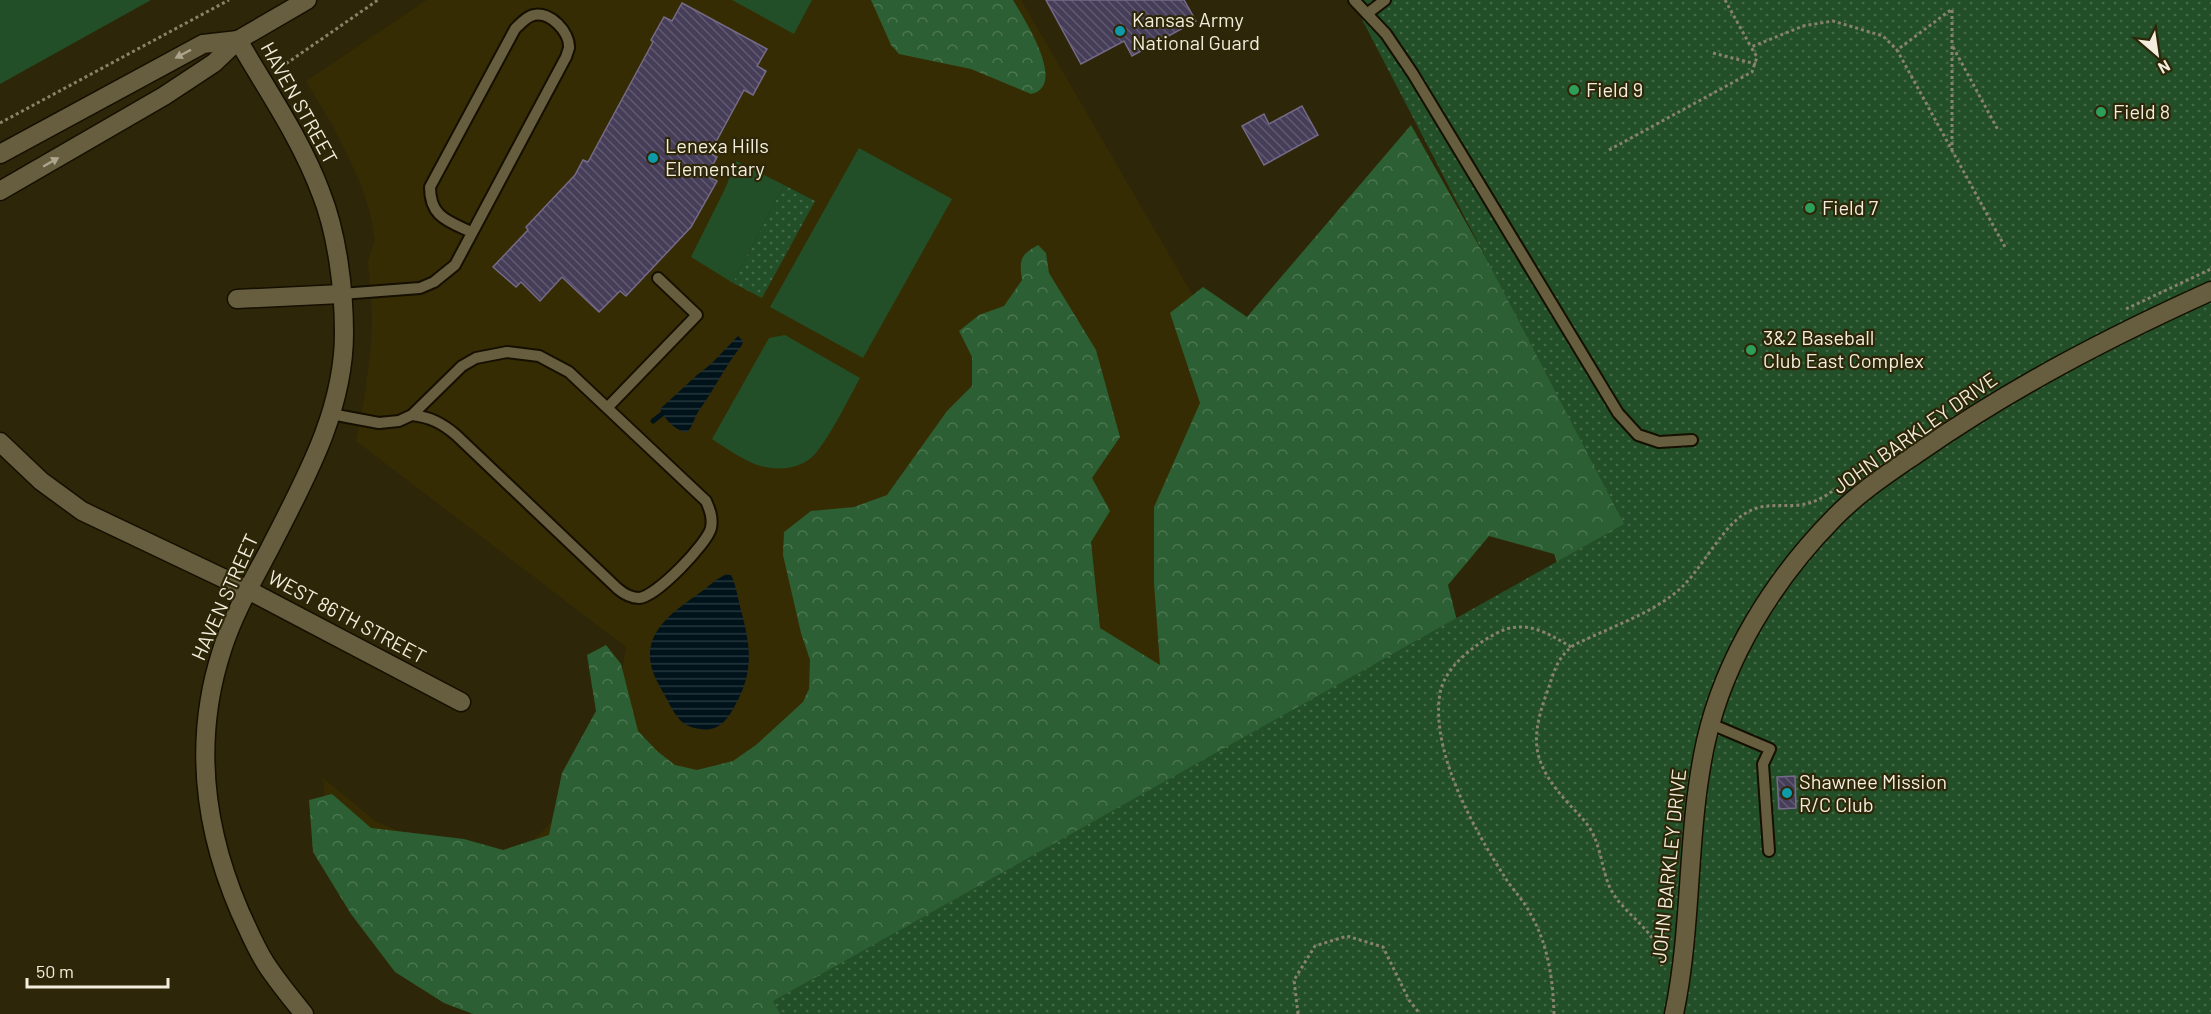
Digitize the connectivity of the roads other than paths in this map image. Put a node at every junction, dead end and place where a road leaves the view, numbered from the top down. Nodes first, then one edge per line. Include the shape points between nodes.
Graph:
1 (307, 0) edge
2 (1354, 0) edge
3 (1385, 0) edge
4 (1368, 13) junction
5 (238, 40) junction
6 (0, 154) edge
7 (0, 191) edge
8 (471, 232) junction
9 (658, 279) dead end
10 (2211, 291) edge
11 (341, 294) junction
12 (237, 299) dead end
13 (608, 407) junction
14 (331, 414) junction
15 (412, 415) junction
16 (1692, 440) dead end
17 (0, 442) edge
18 (248, 590) junction
19 (461, 702) dead end
20 (1711, 724) junction
21 (1769, 851) dead end
22 (304, 1014) edge
23 (1674, 1014) edge

1 - 5 street
2 - 4 lane
3 - 4 lane
4 - 16 lane via 1413,74 1618,413 1638,435 1659,442
5 -> 6 street via 202,44
7 -> 5 street via 164,96 214,63
5 - 11 street, HAVEN STREET via 316,180 334,238
8 - 8 lane via 566,57 567,36 543,15 534,15 515,29 430,187 435,211
8 - 11 lane via 455,265 435,282 420,288
9 - 13 lane via 697,315
10 - 20 street, JOHN BARKLEY DRIVE via 2119,333 2019,387 1874,483 1835,516 1768,598 1740,647
11 - 12 street
11 - 14 street, HAVEN STREET via 344,333
13 - 15 lane via 555,364 539,356 507,352 476,358 462,366
13 - 15 lane via 706,501 711,511 708,536 658,588 640,598 618,589 446,426 428,417
14 - 15 lane via 379,423
14 - 18 street, HAVEN STREET via 312,466
17 - 18 street, WEST 86TH STREET via 82,511
18 - 19 street, WEST 86TH STREET
18 - 22 street, HAVEN STREET via 214,676 205,747 207,797 224,874 250,935 264,962
20 - 21 lane via 1770,749 1763,764
20 - 23 street, JOHN BARKLEY DRIVE via 1697,790 1684,948

